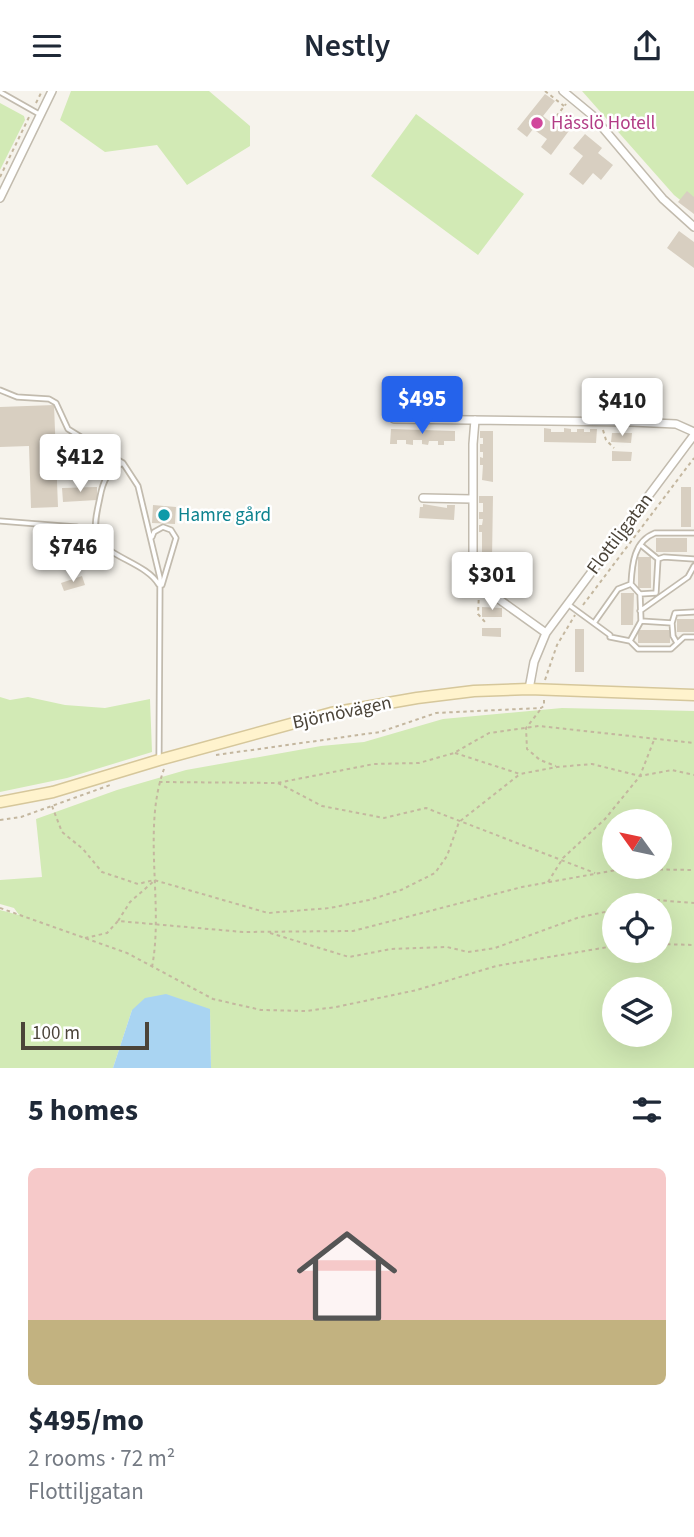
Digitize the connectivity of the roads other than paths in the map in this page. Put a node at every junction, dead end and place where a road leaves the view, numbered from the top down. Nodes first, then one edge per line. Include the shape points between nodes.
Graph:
1 (52, 91) edge
2 (563, 91) edge
3 (0, 92) edge
4 (41, 115) junction
5 (0, 198) edge
6 (694, 227) edge
7 (0, 390) edge
8 (394, 419) dead end
9 (475, 420) junction
10 (694, 433) edge
11 (123, 463) junction
12 (423, 498) dead end
13 (472, 499) junction
14 (0, 521) edge
15 (96, 532) junction
16 (694, 533) edge
17 (151, 538) junction
18 (641, 545) junction
19 (658, 559) junction
20 (694, 559) edge
21 (694, 565) edge
22 (688, 577) junction
23 (694, 577) edge
24 (631, 584) junction
25 (161, 589) junction
26 (640, 594) junction
27 (658, 595) junction
28 (567, 604) junction
29 (640, 611) junction
30 (694, 613) edge
31 (640, 621) junction
32 (594, 623) junction
33 (672, 623) junction
34 (546, 633) junction
35 (694, 637) edge
36 (630, 641) junction
37 (677, 643) junction
38 (529, 689) junction
39 (694, 695) edge
40 (162, 764) junction
41 (0, 802) edge

1 - 4 street
2 - 6 street via 606,130 663,199
3 - 4 lane
4 - 5 street
7 - 11 lane via 52,401 68,429
8 - 9 street, Flottiljgatan
9 - 10 street, Flottiljgatan via 676,424
9 - 13 street
10 - 28 street, Flottiljgatan
11 - 15 lane via 113,467 104,483
11 - 17 lane via 138,486
12 - 13 street
13 - 34 street via 473,573 479,585
14 - 15 lane
15 - 25 lane via 108,548 146,569
16 - 18 lane via 654,533
17 - 25 lane
17 - 25 lane via 163,527 176,538
18 - 19 lane
18 - 24 lane via 633,557
19 - 20 lane
19 - 27 lane
21 - 22 lane
22 - 23 lane
22 - 27 lane
24 - 26 lane
24 - 32 lane via 618,589
25 - 40 lane
26 - 27 lane
26 - 29 lane
27 - 29 lane
28 - 32 lane
28 - 34 street, Flottiljgatan
29 - 31 lane
30 - 33 lane via 675,613
31 - 33 lane
31 - 36 lane
32 - 36 lane via 610,636
33 - 37 lane
34 - 38 street, Flottiljgatan
35 - 37 lane
36 - 37 lane via 638,649 671,649
38 - 39 main road, Björnövägen
38 - 40 main road, Björnövägen via 474,691 354,708
40 - 41 main road, Björnövägen

